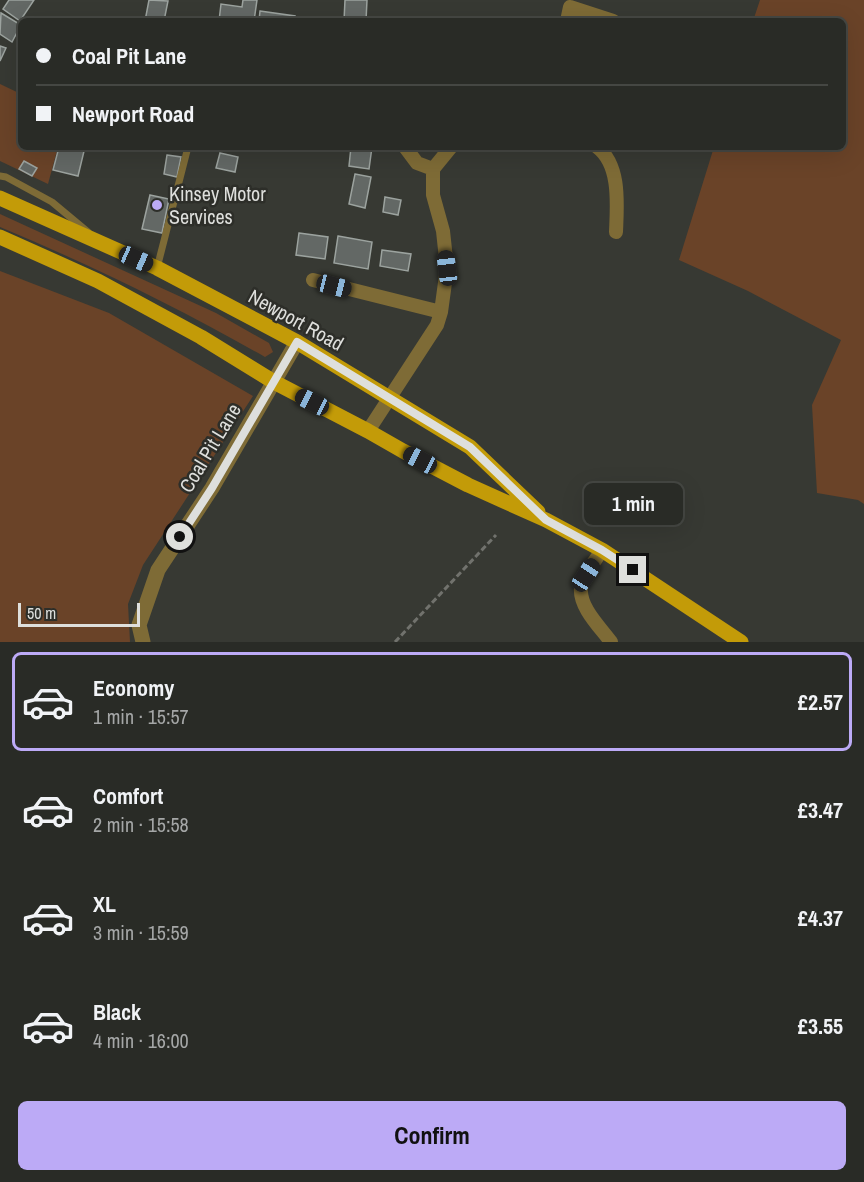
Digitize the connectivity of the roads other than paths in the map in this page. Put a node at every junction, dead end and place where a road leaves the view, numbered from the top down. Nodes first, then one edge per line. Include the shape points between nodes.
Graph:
1 (569, 3) edge
2 (567, 18) edge
3 (606, 18) edge
4 (187, 150) edge
5 (407, 150) edge
6 (449, 150) edge
7 (601, 150) edge
8 (433, 169) junction
9 (0, 176) edge
10 (0, 198) edge
11 (616, 232) dead end
12 (0, 237) edge
13 (95, 240) junction
14 (157, 268) junction
15 (313, 280) dead end
16 (441, 312) junction
17 (297, 342) junction
18 (274, 382) junction
19 (388, 398) junction
20 (368, 430) junction
21 (546, 520) junction
22 (602, 550) junction
23 (143, 642) edge
24 (610, 642) edge
25 (741, 642) edge

1 - 2 street
1 - 3 street
4 - 14 lane
5 - 8 street via 417,163
6 - 8 street
7 - 11 street via 617,187
8 - 16 street via 433,195 443,231 447,268
9 - 13 lane via 52,202
10 - 13 main road, Newport Road
12 - 18 main road, Newport Road via 98,281
13 - 14 main road, Newport Road
14 - 17 main road, Newport Road
15 - 16 street
16 - 19 street via 437,325
17 - 18 street, Coal Pit Lane
17 - 19 main road, Newport Road
18 - 20 main road, Newport Road
18 - 23 street, Coal Pit Lane via 158,570 139,625
19 - 20 street
19 - 21 main road, Newport Road via 470,447
20 - 21 main road, Newport Road via 468,485
21 - 22 main road, Newport Road
22 - 24 street via 581,588 584,606
22 - 25 main road, Newport Road

